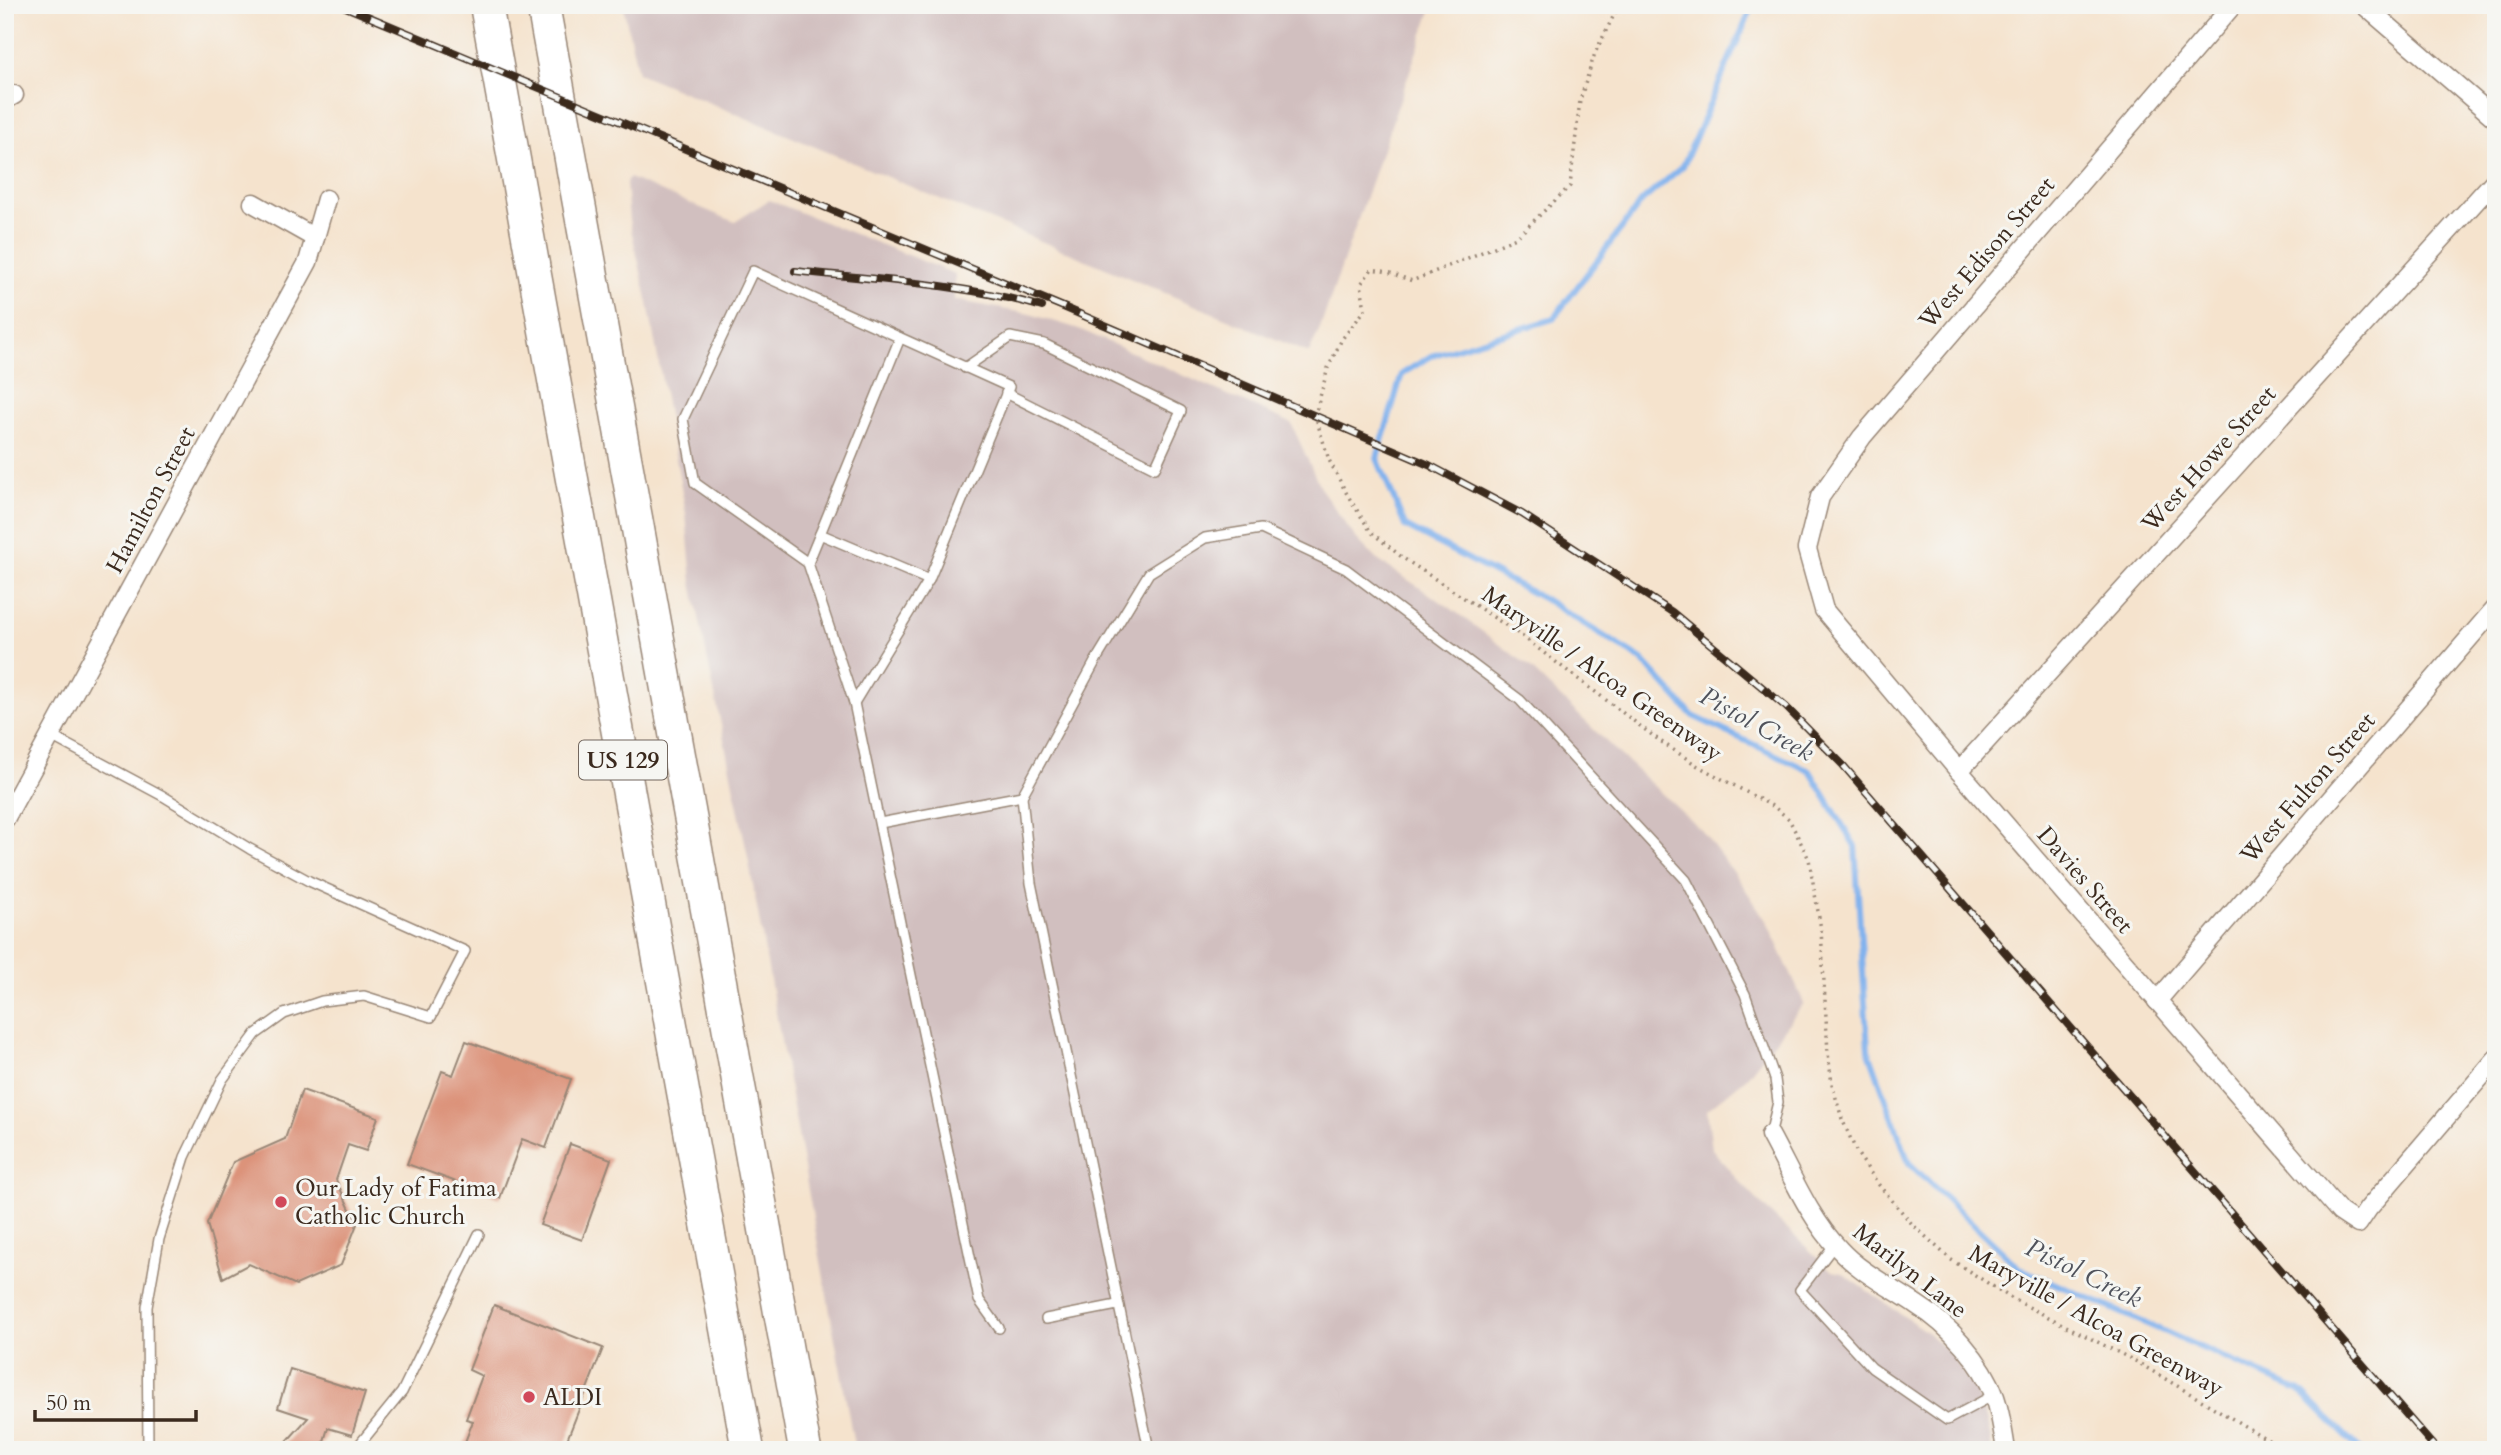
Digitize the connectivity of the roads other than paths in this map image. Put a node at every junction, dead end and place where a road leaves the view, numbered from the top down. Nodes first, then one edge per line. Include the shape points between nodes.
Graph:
1 (486, 5) edge
2 (543, 5) edge
3 (2233, 5) edge
4 (2364, 5) edge
5 (2496, 119) edge
6 (2496, 179) edge
7 (326, 199) dead end
8 (253, 202) dead end
9 (315, 238) junction
10 (900, 338) junction
11 (965, 368) junction
12 (1006, 393) junction
13 (820, 534) junction
14 (1807, 549) joint
15 (808, 563) junction
16 (929, 580) junction
17 (2496, 607) edge
18 (854, 703) junction
19 (51, 736) junction
20 (1959, 771) junction
21 (1022, 796) junction
22 (5, 819) edge
23 (880, 823) junction
24 (2157, 1001) junction
25 (2496, 1059) edge
26 (1770, 1135) joint
27 (479, 1234) dead end
28 (1835, 1244) junction
29 (1117, 1305) junction
30 (1046, 1319) dead end
31 (999, 1328) dead end
32 (1995, 1395) junction
33 (148, 1450) edge
34 (355, 1450) edge
35 (748, 1450) edge
36 (805, 1450) edge
37 (1149, 1450) edge
38 (2006, 1450) edge

1 - 35 highway, US 129
2 - 36 highway, US 129
3 - 14 street, West Edison Street via 1861,437 1820,497
4 - 5 street
6 - 20 street, West Howe Street
7 - 9 street, Hamilton Street
8 - 9 street
9 - 19 street, Hamilton Street via 308,262
10 - 11 lane
10 - 13 lane
10 - 15 lane via 753,271 683,419 695,483
11 - 12 lane via 1009,387
11 - 12 lane via 1010,337 1044,344 1181,411 1155,468
12 - 16 lane
13 - 15 lane
13 - 16 lane
14 - 20 street, Davies Street via 1824,610
15 - 18 lane
16 - 18 lane
17 - 24 street, West Fulton Street
18 - 23 lane
19 - 22 street, Hamilton Street
19 - 33 lane via 309,881 465,951 431,1017 364,996 322,1000 284,1014 256,1034 222,1080 185,1157 159,1239 147,1307
20 - 24 street, Davies Street
21 - 23 lane
21 - 26 lane via 1149,573 1205,538 1261,528 1346,569 1520,700 1686,880 1745,994 1774,1079 1778,1102
21 - 29 lane via 1031,883
23 - 31 lane via 979,1300
24 - 25 street, Davies Street via 2340,1212 2358,1224
26 - 28 street, Marilyn Lane
27 - 34 lane via 402,1392
28 - 32 street, Marilyn Lane via 1861,1269 1947,1327 1973,1357
28 - 32 lane via 1800,1290 1872,1368 1947,1420
29 - 30 lane
29 - 37 lane
32 - 38 street, Marilyn Lane

